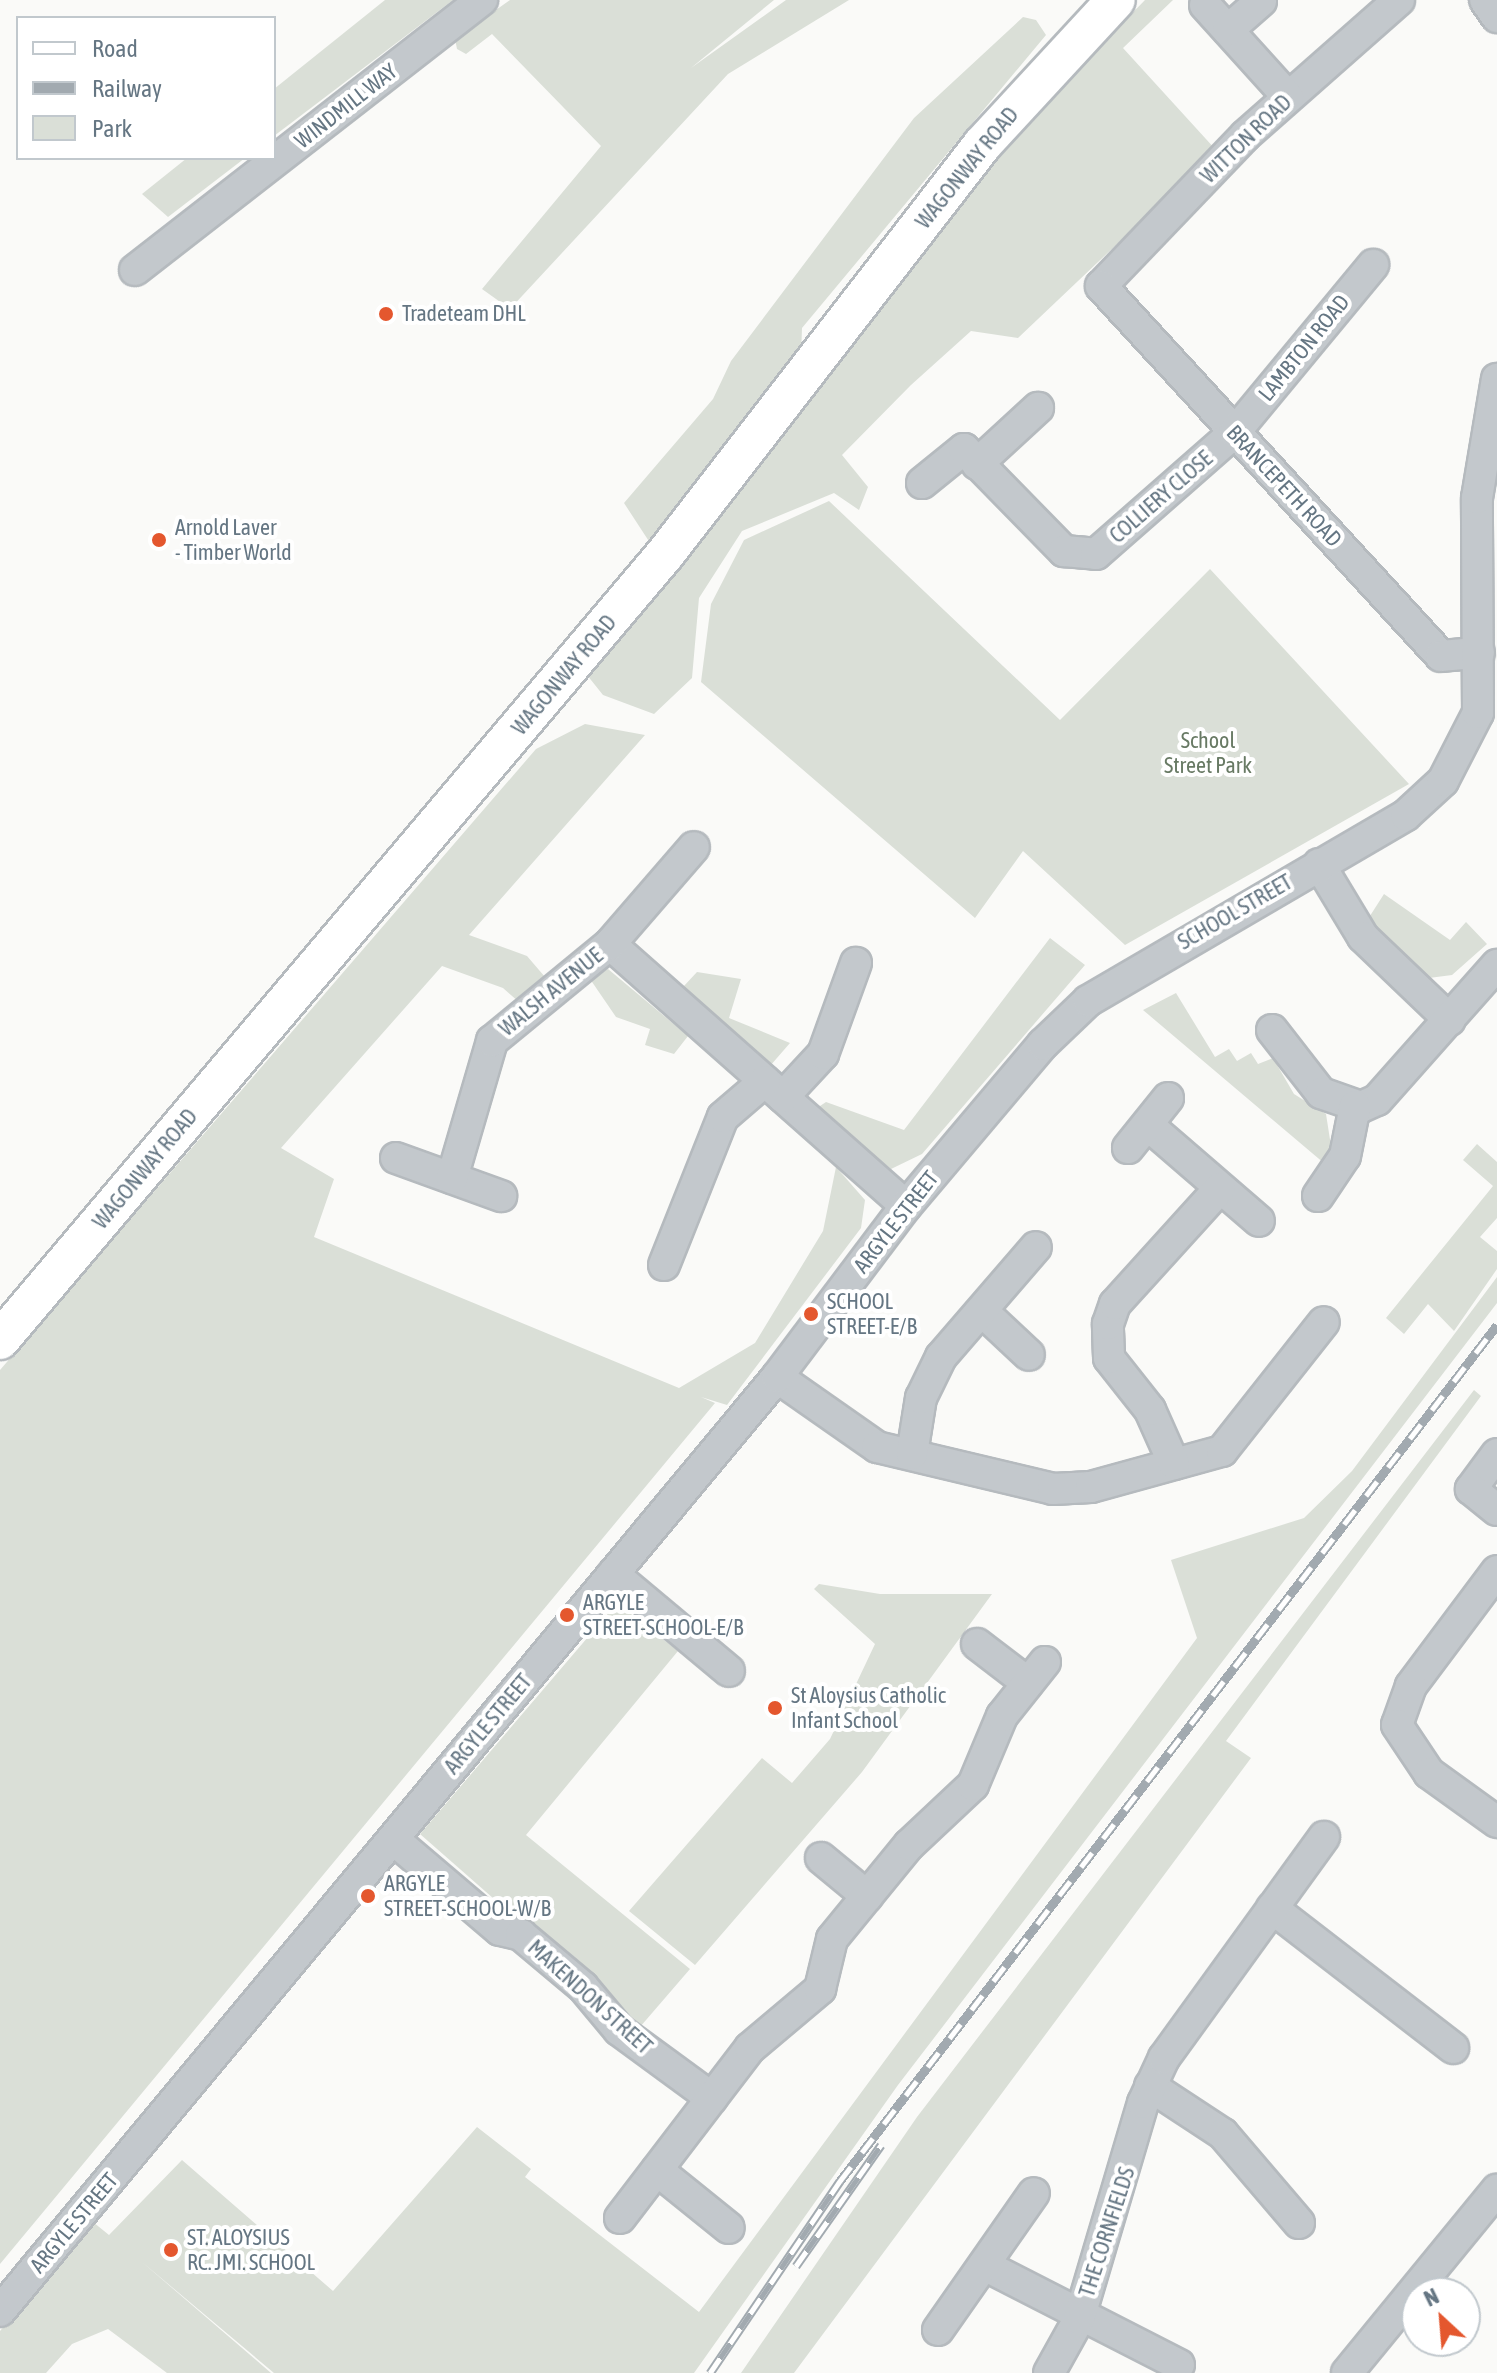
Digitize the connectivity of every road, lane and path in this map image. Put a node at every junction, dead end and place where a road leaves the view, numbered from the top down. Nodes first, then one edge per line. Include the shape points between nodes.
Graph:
1 (482, 0) edge
2 (1116, 0) edge
3 (1399, 0) edge
4 (1485, 0) edge
5 (1261, 1) edge
6 (1205, 5) dead end
7 (1497, 17) edge
8 (1228, 30) junction
9 (1288, 97) junction
10 (1373, 265) dead end
11 (135, 270) dead end
12 (1101, 286) joint
13 (1497, 379) edge
14 (1038, 408) dead end
15 (1235, 432) junction
16 (971, 456) junction
17 (922, 483) dead end
18 (1487, 499) edge
19 (1479, 653) junction
20 (694, 847) dead end
21 (1319, 864) junction
22 (610, 944) junction
23 (856, 963) dead end
24 (1497, 965) edge
25 (1450, 1020) junction
26 (1272, 1030) dead end
27 (774, 1089) junction
28 (1168, 1098) dead end
29 (1366, 1103) junction
30 (969, 1133) joint
31 (396, 1158) dead end
32 (452, 1178) junction
33 (1220, 1188) junction
34 (501, 1196) dead end
35 (1318, 1196) dead end
36 (906, 1206) junction
37 (1259, 1221) dead end
38 (1036, 1247) dead end
39 (664, 1265) dead end
40 (982, 1311) junction
41 (1324, 1322) dead end
42 (0, 1340) edge
43 (1029, 1355) dead end
44 (777, 1377) junction
45 (912, 1454) junction
46 (1497, 1454) edge
47 (1174, 1464) junction
48 (1497, 1510) edge
49 (1497, 1571) edge
50 (613, 1574) junction
51 (977, 1644) dead end
52 (729, 1671) dead end
53 (1497, 1822) edge
54 (1324, 1837) dead end
55 (393, 1839) junction
56 (821, 1858) dead end
57 (867, 1896) junction
58 (1272, 1908) junction
59 (1453, 2048) dead end
60 (1150, 2086) junction
61 (712, 2098) junction
62 (657, 2170) junction
63 (1497, 2190) edge
64 (1034, 2193) dead end
65 (620, 2218) dead end
66 (1299, 2223) dead end
67 (729, 2228) dead end
68 (984, 2265) junction
69 (0, 2311) edge
70 (1079, 2319) junction
71 (938, 2330) dead end
72 (1179, 2365) dead end
73 (1049, 2373) edge
74 (1347, 2373) edge

1 - 11 street, WINDMILL WAY
2 - 42 main road, WAGONWAY ROAD via 982,145 666,553
3 - 9 street, WITTON ROAD
4 - 7 street
5 - 8 street
6 - 8 street
8 - 9 street
9 - 12 street, WITTON ROAD
10 - 15 street, LAMBTON ROAD
12 - 15 street, BRANCEPETH ROAD
13 - 18 street, SCHOOL STREET
14 - 16 street
15 - 16 street, COLLIERY CLOSE via 1096,554 1080,557 1064,551
15 - 19 street, BRANCEPETH ROAD via 1441,656
16 - 17 street
18 - 19 street, SCHOOL STREET
19 - 21 street, SCHOOL STREET via 1472,737 1428,799
20 - 22 street, WALSH AVENUE
21 - 25 street via 1363,937
21 - 30 street, SCHOOL STREET via 1088,1001
22 - 27 street, WALSH AVENUE
22 - 32 street, WALSH AVENUE via 492,1041
23 - 27 street via 823,1054
24 - 25 street
25 - 29 street
26 - 29 street via 1321,1093
27 - 36 street, WALSH AVENUE
27 - 39 street via 723,1117
28 - 33 street via 1138,1137
29 - 35 street via 1345,1156
30 - 36 street, ARGYLE STREET
31 - 32 street
32 - 34 street
33 - 37 street
33 - 47 street via 1115,1304 1108,1324 1109,1358 1150,1410
36 - 44 street, ARGYLE STREET
38 - 40 street
40 - 43 street
40 - 45 street via 941,1357 921,1398
41 - 47 street via 1222,1451
44 - 45 street via 877,1447
44 - 50 street, ARGYLE STREET
45 - 47 street via 1053,1489 1091,1487
46 - 48 street via 1471,1489
49 - 53 street via 1411,1686 1397,1725 1429,1773
50 - 52 street
50 - 55 street, ARGYLE STREET
51 - 57 street via 1036,1672 1002,1716 973,1785
54 - 58 street, THE CORNFIELDS
55 - 61 street, MAKENDON STREET via 500,1930 521,1935 619,2030
55 - 69 street, ARGYLE STREET
56 - 57 street
57 - 61 street via 832,1939 820,1989 750,2048
58 - 59 street
58 - 60 street, THE CORNFIELDS
60 - 66 street via 1223,2134
60 - 70 street, THE CORNFIELDS
61 - 62 street
62 - 65 street
62 - 67 street
63 - 74 street
64 - 68 street
68 - 70 street
68 - 71 street
70 - 72 street
70 - 73 street, THE CORNFIELDS

